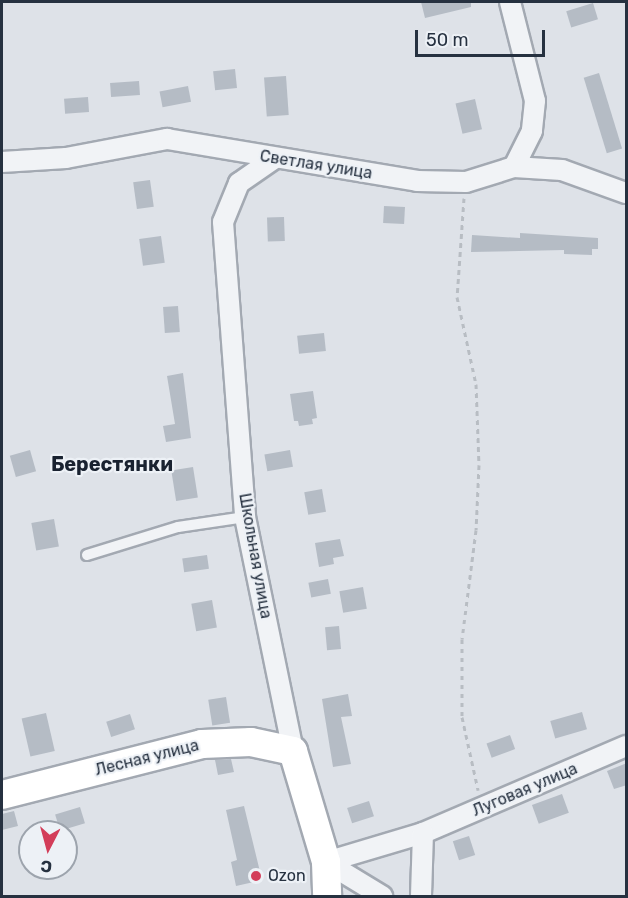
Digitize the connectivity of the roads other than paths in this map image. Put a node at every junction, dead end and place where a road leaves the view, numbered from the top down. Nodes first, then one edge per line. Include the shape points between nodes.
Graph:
1 (510, 2) edge
2 (275, 158) junction
3 (2, 162) edge
4 (514, 167) junction
5 (627, 193) edge
6 (244, 517) junction
7 (87, 555) dead end
8 (627, 746) edge
9 (293, 751) junction
10 (2, 795) edge
11 (423, 833) junction
12 (326, 862) junction
13 (327, 897) edge
14 (382, 897) edge
15 (421, 897) edge

1 - 4 street via 535,101 532,130
2 - 3 street, Светлая улица via 167,140 66,158
2 - 4 street, Светлая улица via 417,181 466,182
2 - 6 street, Школьная улица via 240,183 223,222
4 - 5 street, Светлая улица via 562,170
6 - 7 lane via 178,527
6 - 9 street, Школьная улица
8 - 11 street, Луговая улица
9 - 10 street, Лесная улица via 251,742 202,744
9 - 12 street, Школьная улица
11 - 12 street, Луговая улица
11 - 15 street
12 - 13 street, Школьная улица
12 - 14 street

